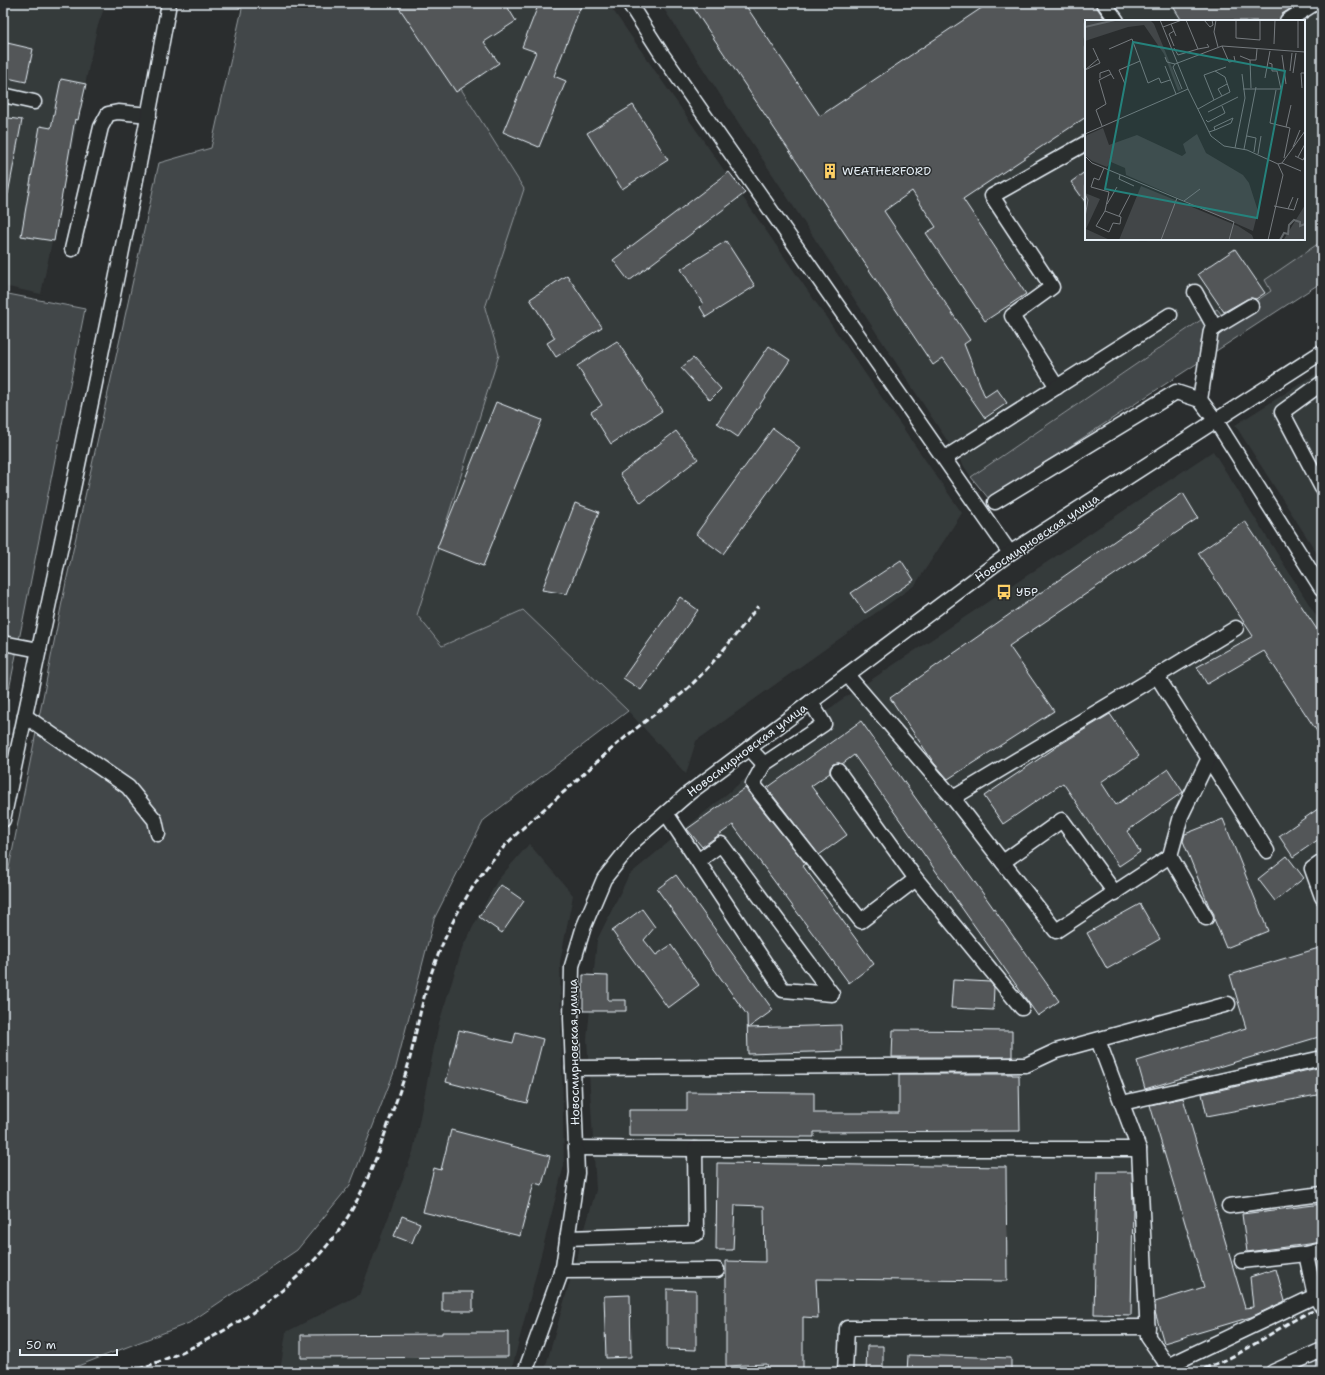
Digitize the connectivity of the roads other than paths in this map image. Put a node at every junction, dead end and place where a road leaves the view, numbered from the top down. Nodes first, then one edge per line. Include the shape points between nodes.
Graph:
1 (169, 3) edge
2 (629, 3) edge
3 (1104, 3) edge
4 (1315, 3) edge
5 (1116, 20) edge
6 (1289, 20) edge
7 (3, 96) edge
8 (34, 102) dead end
9 (149, 114) junction
10 (1085, 144) edge
11 (72, 250) dead end
12 (1195, 292) dead end
13 (1251, 306) dead end
14 (1170, 315) dead end
15 (1215, 328) junction
16 (1322, 352) edge
17 (1322, 383) edge
18 (1057, 387) junction
19 (1200, 400) junction
20 (1216, 421) junction
21 (945, 458) junction
22 (1322, 488) edge
23 (995, 502) dead end
24 (1010, 553) junction
25 (1322, 589) edge
26 (1236, 628) dead end
27 (3, 643) edge
28 (39, 650) junction
29 (847, 675) junction
30 (1157, 676) junction
31 (811, 702) junction
32 (25, 716) junction
33 (749, 748) junction
34 (1209, 758) junction
35 (764, 764) junction
36 (838, 772) dead end
37 (952, 798) junction
38 (666, 813) junction
39 (3, 820) edge
40 (158, 834) dead end
41 (1267, 851) dead end
42 (1170, 856) junction
43 (698, 861) junction
44 (1002, 862) junction
45 (1322, 862) edge
46 (916, 879) junction
47 (1115, 892) junction
48 (1322, 897) edge
49 (1206, 918) dead end
50 (1228, 1004) dead end
51 (1022, 1008) dead end
52 (1098, 1040) junction
53 (1322, 1058) edge
54 (573, 1068) junction
55 (1122, 1103) junction
56 (576, 1148) junction
57 (695, 1149) junction
58 (1139, 1149) junction
59 (1322, 1194) edge
60 (1229, 1206) dead end
61 (567, 1238) junction
62 (1322, 1250) edge
63 (1306, 1254) junction
64 (1242, 1261) dead end
65 (717, 1270) dead end
66 (561, 1271) junction
67 (1318, 1302) edge
68 (1148, 1327) junction
69 (1322, 1350) edge
70 (525, 1372) edge
71 (845, 1372) edge
72 (1273, 1372) edge

1 - 9 street
2 - 21 street via 661,53
3 - 5 street
4 - 6 street
7 - 8 street
9 - 11 street via 108,114 101,127
9 - 28 street
10 - 18 street via 992,196 1052,287 1012,316
12 - 15 street
13 - 15 street
14 - 18 street
15 - 19 street via 1211,330
16 - 20 street, Новосмирновская улица
17 - 22 street via 1282,412
18 - 21 street
19 - 20 street
19 - 23 street via 1176,392
20 - 24 street, Новосмирновская улица
20 - 25 street
21 - 24 street
24 - 29 street, Новосмирновская улица
26 - 30 street
27 - 28 street
28 - 32 street
29 - 31 street, Новосмирновская улица
29 - 37 street
30 - 34 street
30 - 37 street
31 - 33 street, Новосмирновская улица
31 - 35 street via 824,724
32 - 39 street
32 - 40 street via 128,787 155,820
33 - 35 street
33 - 38 street, Новосмирновская улица
34 - 41 street
34 - 42 street via 1181,816
35 - 46 street via 753,784 861,921
36 - 46 street
37 - 44 street
38 - 43 street
38 - 54 street, Новосмирновская улица via 635,840 604,879 584,926 572,966
42 - 47 street
42 - 49 street
43 - 43 street via 783,990 832,994 721,844
44 - 47 street via 1056,931
44 - 47 street via 1062,820
45 - 48 street via 1312,869
46 - 51 street
50 - 52 street
52 - 54 street via 1056,1051 1026,1065
52 - 55 street
53 - 55 street
54 - 56 street, Новосмирновская улица
55 - 58 street
56 - 57 street
56 - 61 street, Новосмирновская улица via 577,1173
57 - 58 street
57 - 61 street via 696,1234
58 - 68 street
59 - 60 street
61 - 66 street, Новосмирновская улица
62 - 63 street
63 - 64 street
63 - 67 street
65 - 66 street
66 - 70 street, Новосмирновская улица
67 - 68 street via 1168,1366 1148,1337
68 - 71 street via 847,1328
69 - 72 street

